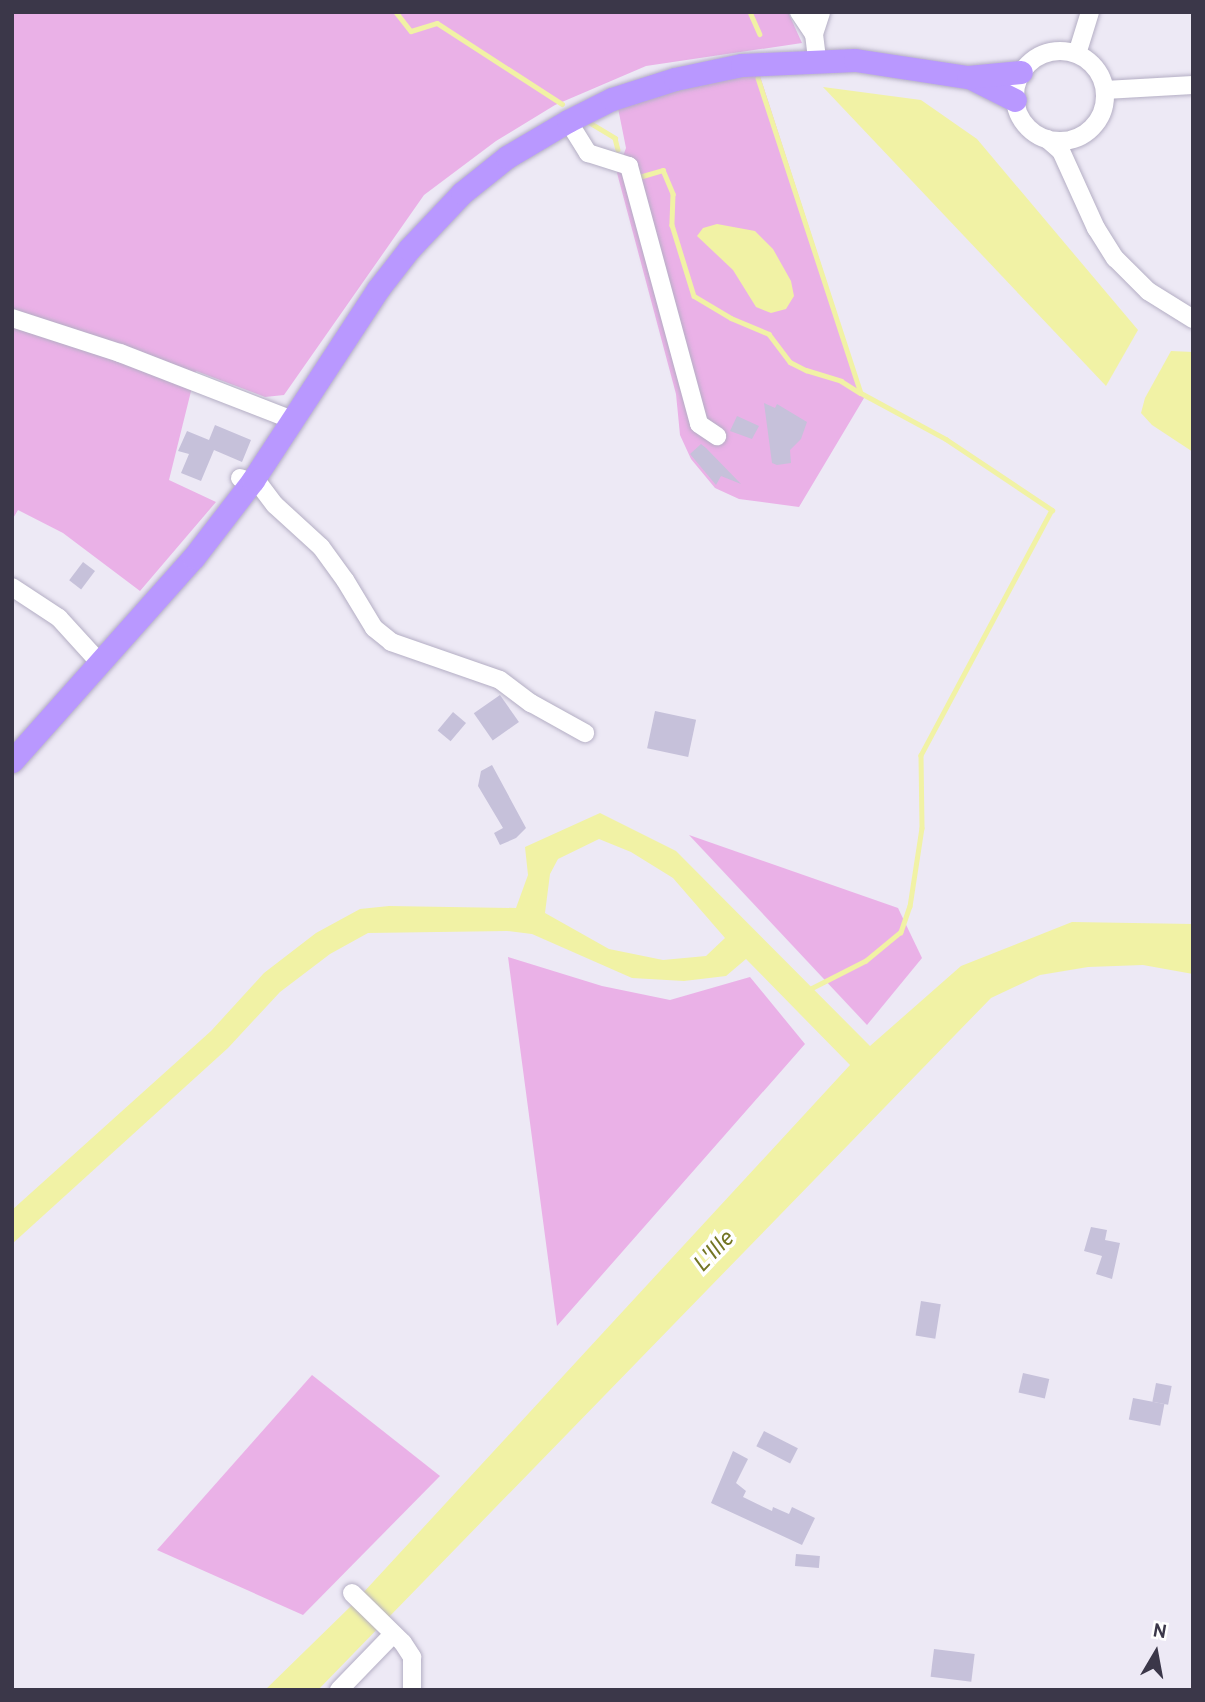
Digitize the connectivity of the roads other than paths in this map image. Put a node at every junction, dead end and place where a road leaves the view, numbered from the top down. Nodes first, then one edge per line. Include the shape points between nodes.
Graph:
1 (799, 12) edge
2 (821, 12) edge
3 (1090, 12) edge
4 (814, 34) junction
5 (1077, 54) junction
6 (817, 60) junction
7 (1021, 72) junction
8 (968, 77) junction
9 (1193, 85) edge
10 (1105, 90) junction
11 (1015, 100) junction
12 (568, 121) junction
13 (1082, 136) junction
14 (1047, 139) junction
15 (1077, 189) junction
16 (12, 318) edge
17 (1193, 319) edge
18 (293, 420) junction
19 (717, 436) dead end
20 (246, 479) junction
21 (12, 587) edge
22 (99, 662) junction
23 (585, 733) dead end
24 (14, 755) edge
25 (352, 1593) dead end
26 (389, 1631) junction
27 (339, 1690) edge
28 (412, 1690) edge

1 - 4 street
2 - 4 street
3 - 5 street
4 - 6 street
5 - 7 street via 1046,53
5 - 10 street via 1091,63
6 - 8 main road via 855,60
6 - 12 main road via 742,65 675,79 612,99
7 - 8 main road
7 - 11 street
8 - 11 main road
9 - 10 street
10 - 13 street via 1104,108 1096,124
11 - 14 street via 1025,125
12 - 18 main road via 507,157 416,231
12 - 19 street via 588,153 629,166 699,424
13 - 14 street via 1065,141
13 - 15 street via 1075,156
14 - 15 street via 1060,151
15 - 17 street via 1115,258 1148,291
16 - 18 street via 120,353
18 - 20 main road
20 - 22 main road via 194,557 153,596
20 - 23 street via 321,547 374,628 391,642 500,680
21 - 22 street via 59,618
22 - 24 main road
25 - 26 street
26 - 27 street
26 - 28 street via 412,1657

